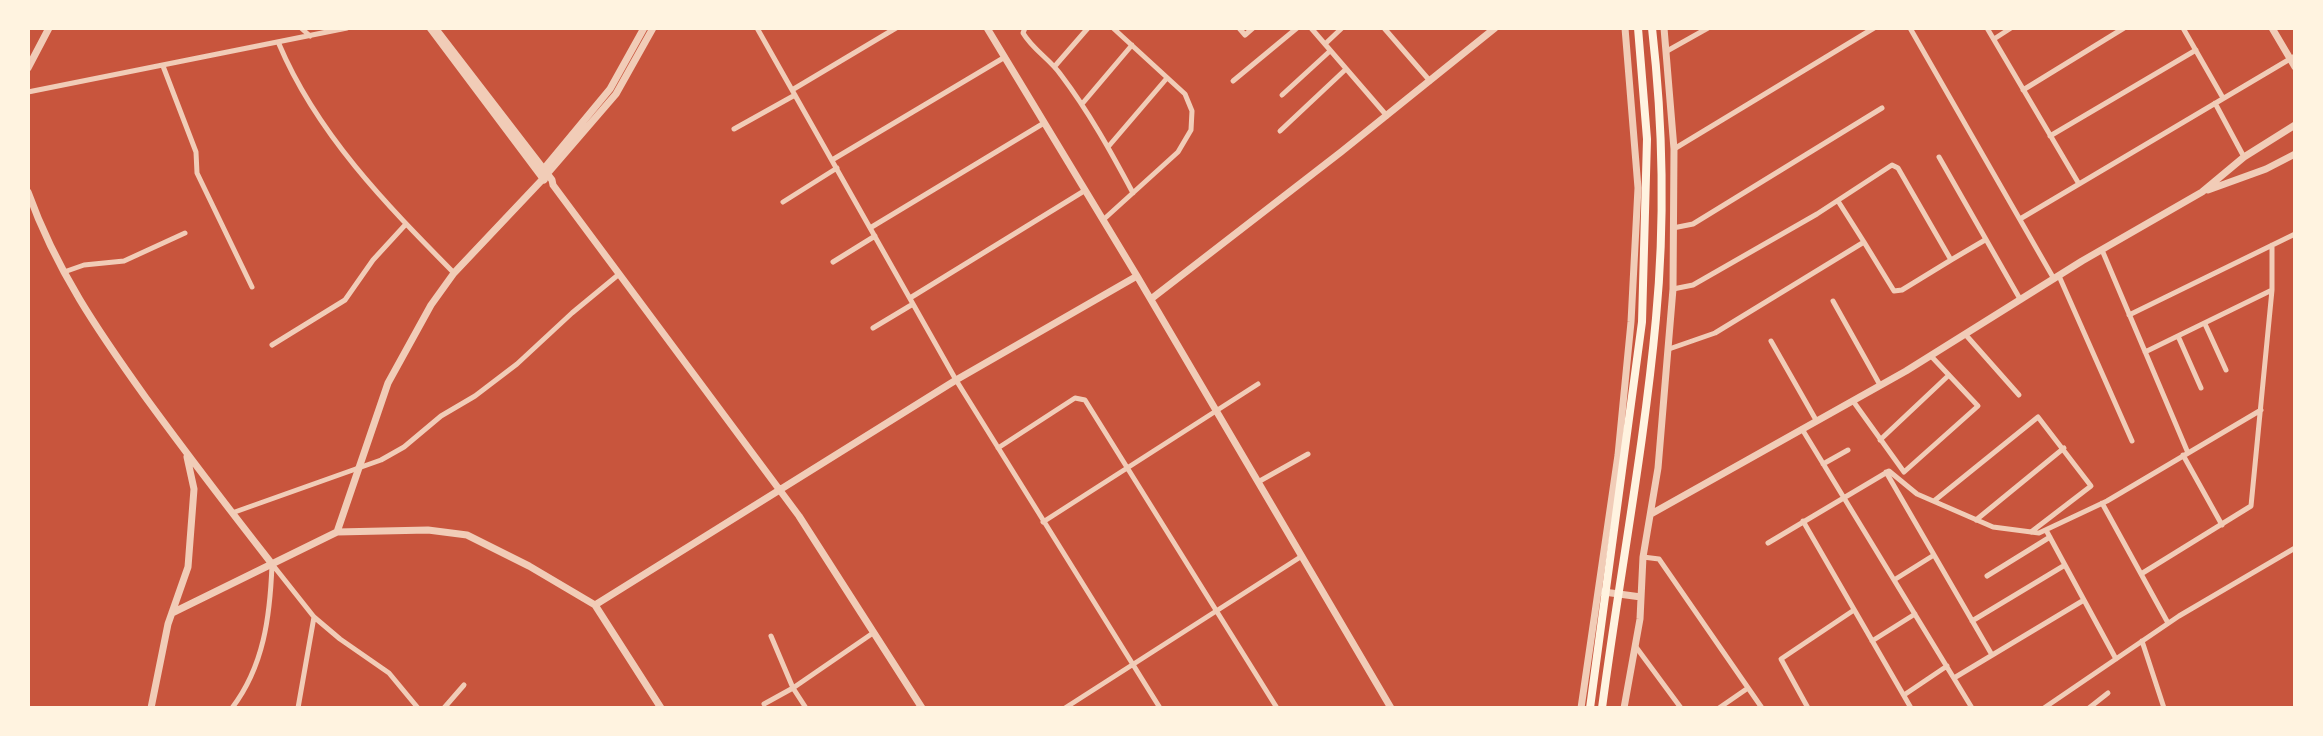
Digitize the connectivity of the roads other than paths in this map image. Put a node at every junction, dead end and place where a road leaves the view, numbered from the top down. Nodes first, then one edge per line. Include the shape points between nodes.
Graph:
1 (49, 28) edge
2 (301, 28) edge
3 (347, 28) edge
4 (432, 28) edge
5 (644, 28) edge
6 (653, 28) edge
7 (757, 28) edge
8 (896, 28) edge
9 (987, 28) edge
10 (1025, 28) edge
11 (1088, 28) edge
12 (1113, 28) edge
13 (1239, 28) edge
14 (1253, 28) edge
15 (1297, 28) edge
16 (1311, 28) edge
17 (1342, 28) edge
18 (1384, 28) edge
19 (1495, 28) edge
20 (1625, 28) edge
21 (1638, 28) edge
22 (1652, 28) edge
23 (1664, 28) edge
24 (1708, 28) edge
25 (1874, 28) edge
26 (1910, 28) edge
27 (1987, 28) edge
28 (2011, 28) edge
29 (2124, 28) edge
30 (2183, 28) edge
31 (2272, 28) edge
32 (311, 37) junction
33 (1994, 39) junction
34 (279, 44) junction
35 (1325, 44) junction
36 (1132, 45) junction
37 (2196, 50) junction
38 (1330, 51) junction
39 (1667, 51) junction
40 (1005, 57) junction
41 (2292, 57) edge
42 (163, 66) junction
43 (1055, 66) junction
44 (2295, 67) edge
45 (28, 68) edge
46 (1346, 69) junction
47 (1167, 78) junction
48 (1233, 81) dead end
49 (1430, 81) junction
50 (2023, 90) junction
51 (28, 92) edge
52 (794, 92) junction
53 (1282, 95) dead end
54 (2223, 98) junction
55 (2215, 103) junction
56 (1082, 104) junction
57 (1882, 108) dead end
58 (1387, 116) junction
59 (1045, 122) junction
60 (2295, 125) edge
61 (734, 129) dead end
62 (1280, 131) dead end
63 (2050, 136) junction
64 (1108, 147) junction
65 (1674, 149) junction
66 (2295, 154) edge
67 (1939, 157) dead end
68 (2244, 157) junction
69 (832, 160) junction
70 (837, 168) junction
71 (542, 176) junction
72 (2079, 184) junction
73 (1084, 191) junction
74 (28, 192) edge
75 (2202, 192) junction
76 (1133, 193) junction
77 (1838, 201) junction
78 (783, 202) dead end
79 (2020, 219) junction
80 (1103, 220) junction
81 (406, 224) junction
82 (870, 228) junction
83 (1673, 228) junction
84 (185, 233) dead end
85 (2295, 234) edge
86 (875, 236) junction
87 (1985, 240) junction
88 (1864, 242) junction
89 (2272, 245) junction
90 (2102, 250) junction
91 (1951, 260) junction
92 (833, 262) dead end
93 (63, 272) junction
94 (454, 273) junction
95 (618, 275) junction
96 (1137, 276) junction
97 (2057, 278) junction
98 (252, 287) dead end
99 (1673, 289) junction
100 (2272, 290) junction
101 (1151, 299) junction
102 (2020, 300) junction
103 (912, 301) junction
104 (1833, 301) dead end
105 (2129, 315) junction
106 (2204, 324) junction
107 (873, 328) dead end
108 (1965, 334) junction
109 (2178, 336) junction
110 (1771, 341) dead end
111 (272, 345) dead end
112 (1669, 349) junction
113 (2145, 352) junction
114 (1931, 356) junction
115 (2226, 370) dead end
116 (1949, 375) junction
117 (956, 380) junction
118 (1258, 384) dead end
119 (1880, 385) junction
120 (2201, 388) dead end
121 (2019, 395) dead end
122 (1852, 400) junction
123 (2261, 410) junction
124 (1217, 411) junction
125 (1816, 420) junction
126 (1802, 428) junction
127 (1880, 440) junction
128 (2132, 441) dead end
129 (998, 448) junction
130 (2064, 448) junction
131 (1848, 450) dead end
132 (187, 454) junction
133 (1308, 454) dead end
134 (2186, 454) junction
135 (1823, 464) junction
136 (360, 467) junction
137 (1127, 467) junction
138 (1886, 472) junction
139 (1258, 482) junction
140 (780, 489) junction
141 (1843, 497) junction
142 (1934, 501) junction
143 (2102, 503) junction
144 (232, 513) junction
145 (1651, 514) junction
146 (1976, 520) junction
147 (1803, 521) junction
148 (1043, 522) junction
149 (2222, 525) junction
150 (2046, 530) junction
151 (337, 532) junction
152 (2031, 532) junction
153 (2050, 537) junction
154 (1768, 543) dead end
155 (2295, 548) edge
156 (1934, 555) junction
157 (1302, 556) junction
158 (1643, 557) junction
159 (272, 564) junction
160 (2065, 565) junction
161 (2141, 574) junction
162 (1987, 576) dead end
163 (1894, 580) junction
164 (1598, 591) junction
165 (1641, 597) junction
166 (2084, 600) junction
167 (595, 605) junction
168 (1215, 610) junction
169 (1854, 610) junction
170 (172, 613) junction
171 (1915, 614) junction
172 (314, 617) junction
173 (1972, 621) junction
174 (2168, 623) junction
175 (874, 632) junction
176 (771, 636) dead end
177 (1872, 641) junction
178 (2142, 641) junction
179 (1635, 646) junction
180 (1992, 655) junction
181 (2116, 659) junction
182 (1133, 664) junction
183 (1947, 666) junction
184 (1954, 678) junction
185 (464, 685) dead end
186 (793, 688) junction
187 (1748, 688) junction
188 (2108, 693) dead end
189 (1906, 698) junction
190 (764, 704) dead end
191 (151, 708) edge
192 (232, 708) edge
193 (298, 708) edge
194 (418, 708) edge
195 (444, 708) edge
196 (661, 708) edge
197 (806, 708) edge
198 (922, 708) edge
199 (1065, 708) edge
200 (1160, 708) edge
201 (1277, 708) edge
202 (1391, 708) edge
203 (1581, 708) edge
204 (1590, 708) edge
205 (1602, 708) edge
206 (1624, 708) edge
207 (1681, 708) edge
208 (1719, 708) edge
209 (1762, 708) edge
210 (1808, 708) edge
211 (1898, 708) edge
212 (1911, 708) edge
213 (1972, 708) edge
214 (2044, 708) edge
215 (2089, 708) edge
216 (2164, 708) edge

1 - 45 street
2 - 32 street
3 - 32 street
4 - 71 street
5 - 71 street via 610,89
6 - 71 street via 616,94
7 - 52 street
8 - 52 street
9 - 40 street
10 - 43 street via 1028,42
11 - 43 street
12 - 36 street
13 - 14 street via 1245,35
15 - 48 street
16 - 35 street
17 - 35 street
18 - 49 street
19 - 49 street
20 - 164 street via 1638,188 1618,455
21 - 204 main road via 1647,152 1642,322
22 - 205 main road via 1662,173 1658,290
23 - 39 street
24 - 39 street
25 - 65 street
26 - 79 street
27 - 33 street
28 - 33 street
29 - 50 street
30 - 37 street
31 - 41 street
32 - 34 street
33 - 50 street
34 - 42 street
34 - 81 street via 328,130
35 - 38 street
36 - 47 street
36 - 56 street
37 - 54 street
37 - 63 street
38 - 46 street
38 - 53 street
39 - 65 street
40 - 59 street
40 - 69 street
41 - 44 street
41 - 54 street
42 - 51 street
42 - 98 street via 193,141 197,173
43 - 56 street
46 - 58 street
46 - 62 street
47 - 64 street
47 - 76 street via 1189,102 1191,130 1178,152
49 - 58 street
50 - 63 street
52 - 61 street
52 - 69 street
54 - 55 street
55 - 68 street
55 - 72 street
56 - 64 street
57 - 83 street via 1693,224
58 - 101 street
59 - 73 street
59 - 82 street
60 - 68 street
63 - 72 street
64 - 76 street
65 - 83 street
66 - 75 street
67 - 87 street
68 - 75 street
69 - 70 street
70 - 78 street
70 - 82 street
71 - 94 street
71 - 95 street
72 - 79 street
73 - 80 street
73 - 103 street
74 - 93 street
75 - 90 street
76 - 80 street
77 - 88 street
77 - 91 street via 1894,165
77 - 99 street via 1693,285
79 - 97 street
80 - 96 street
81 - 94 street
81 - 111 street via 345,300
82 - 86 street
83 - 99 street
84 - 93 street via 124,261
85 - 89 street
86 - 92 street
86 - 103 street
87 - 91 street
87 - 102 street
88 - 91 street via 1896,291
88 - 112 street via 1715,333
89 - 100 street
89 - 105 street
90 - 97 street
90 - 105 street
93 - 132 street
94 - 136 street via 388,383
95 - 136 street via 475,396 404,447
95 - 140 street
96 - 101 street
96 - 117 street
97 - 102 street
97 - 128 street
99 - 112 street
100 - 106 street
100 - 123 street
101 - 124 street
102 - 108 street
103 - 107 street
103 - 117 street
104 - 119 street
105 - 113 street
106 - 109 street
106 - 115 street
108 - 114 street
108 - 121 street
109 - 113 street
109 - 120 street
110 - 125 street
112 - 145 street
113 - 134 street
114 - 116 street
114 - 119 street
116 - 127 street
116 - 127 street via 1978,406 1904,472
117 - 129 street
117 - 140 street
118 - 124 street
119 - 122 street
122 - 125 street
122 - 127 street
123 - 134 street
123 - 149 street via 2251,506
124 - 137 street
124 - 139 street
125 - 126 street
126 - 135 street
126 - 145 street
129 - 137 street via 1080,397
129 - 148 street
130 - 142 street via 2042,419 2034,419
130 - 146 street
130 - 152 street via 2091,486
131 - 135 street
132 - 144 street
132 - 170 street via 194,489 188,567
133 - 139 street
134 - 143 street
134 - 149 street
135 - 141 street
136 - 144 street
136 - 151 street
137 - 148 street
137 - 168 street
138 - 141 street
138 - 142 street
138 - 156 street
139 - 157 street
140 - 167 street
140 - 175 street
141 - 147 street
141 - 163 street
142 - 146 street
143 - 150 street
143 - 161 street
144 - 159 street
145 - 158 street
146 - 152 street
147 - 154 street
147 - 169 street
148 - 182 street
149 - 161 street
150 - 152 street
150 - 153 street
151 - 159 street
151 - 167 street via 428,530 467,535
153 - 160 street
153 - 162 street
155 - 174 street
156 - 163 street
156 - 173 street
157 - 168 street
157 - 202 street
158 - 165 street
158 - 187 street via 1659,559
159 - 170 street
159 - 172 street
159 - 192 street via 264,645
160 - 166 street
160 - 173 street
161 - 174 street
163 - 171 street
164 - 165 street
164 - 203 street
165 - 179 street
166 - 180 street
166 - 181 street
167 - 196 street
168 - 182 street
168 - 201 street
169 - 177 street
169 - 210 street via 1781,659
170 - 191 street
171 - 177 street
171 - 183 street
172 - 193 street
172 - 194 street via 389,673
173 - 180 street
174 - 178 street
175 - 186 street
175 - 198 street
176 - 186 street
177 - 189 street
178 - 181 street
178 - 216 street
179 - 206 street
179 - 207 street
180 - 184 street
181 - 214 street
182 - 199 street
182 - 200 street
183 - 184 street
183 - 189 street
184 - 213 street
185 - 195 street
186 - 190 street
186 - 197 street
187 - 208 street
187 - 209 street
188 - 215 street
189 - 211 street
189 - 212 street

